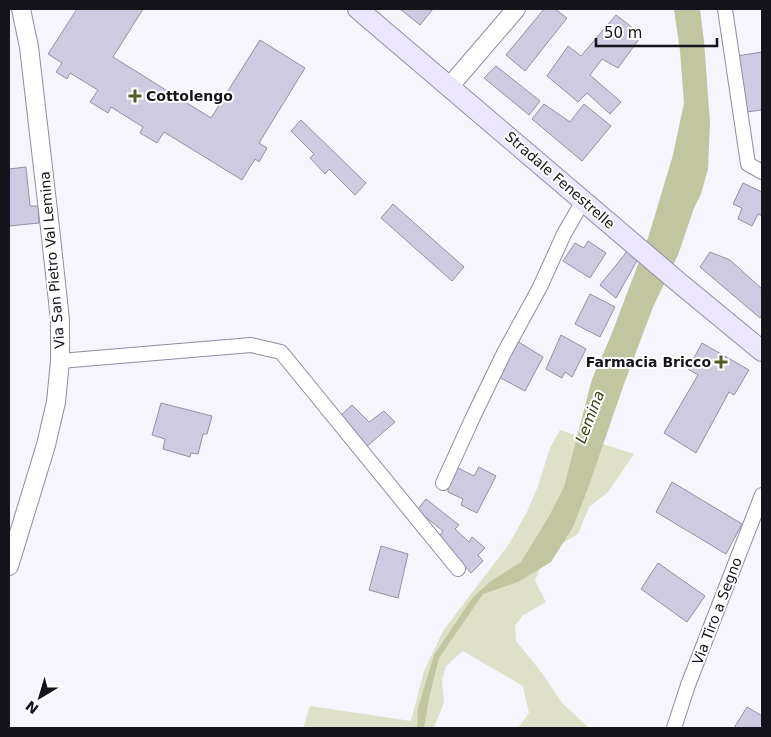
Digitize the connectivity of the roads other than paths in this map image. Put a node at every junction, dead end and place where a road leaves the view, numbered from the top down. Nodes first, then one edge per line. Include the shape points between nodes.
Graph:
1 (21, 9) edge
2 (358, 9) edge
3 (516, 9) edge
4 (725, 9) edge
5 (450, 86) junction
6 (762, 172) edge
7 (583, 201) junction
8 (762, 350) edge
9 (60, 362) junction
10 (443, 483) dead end
11 (762, 495) edge
12 (9, 566) edge
13 (458, 569) dead end
14 (674, 728) edge

1 - 9 street, Via San Pietro Val Lemina via 29,47 50,228 60,320
2 - 5 main road, Stradale Fenestrelle
3 - 5 street
4 - 6 street via 748,164
5 - 7 main road, Stradale Fenestrelle
7 - 8 main road, Stradale Fenestrelle
7 - 10 street via 504,353
9 - 12 street, Via San Pietro Val Lemina via 56,402 46,445
9 - 13 street via 250,345 281,352
11 - 14 street, Via Tiro a Segno

